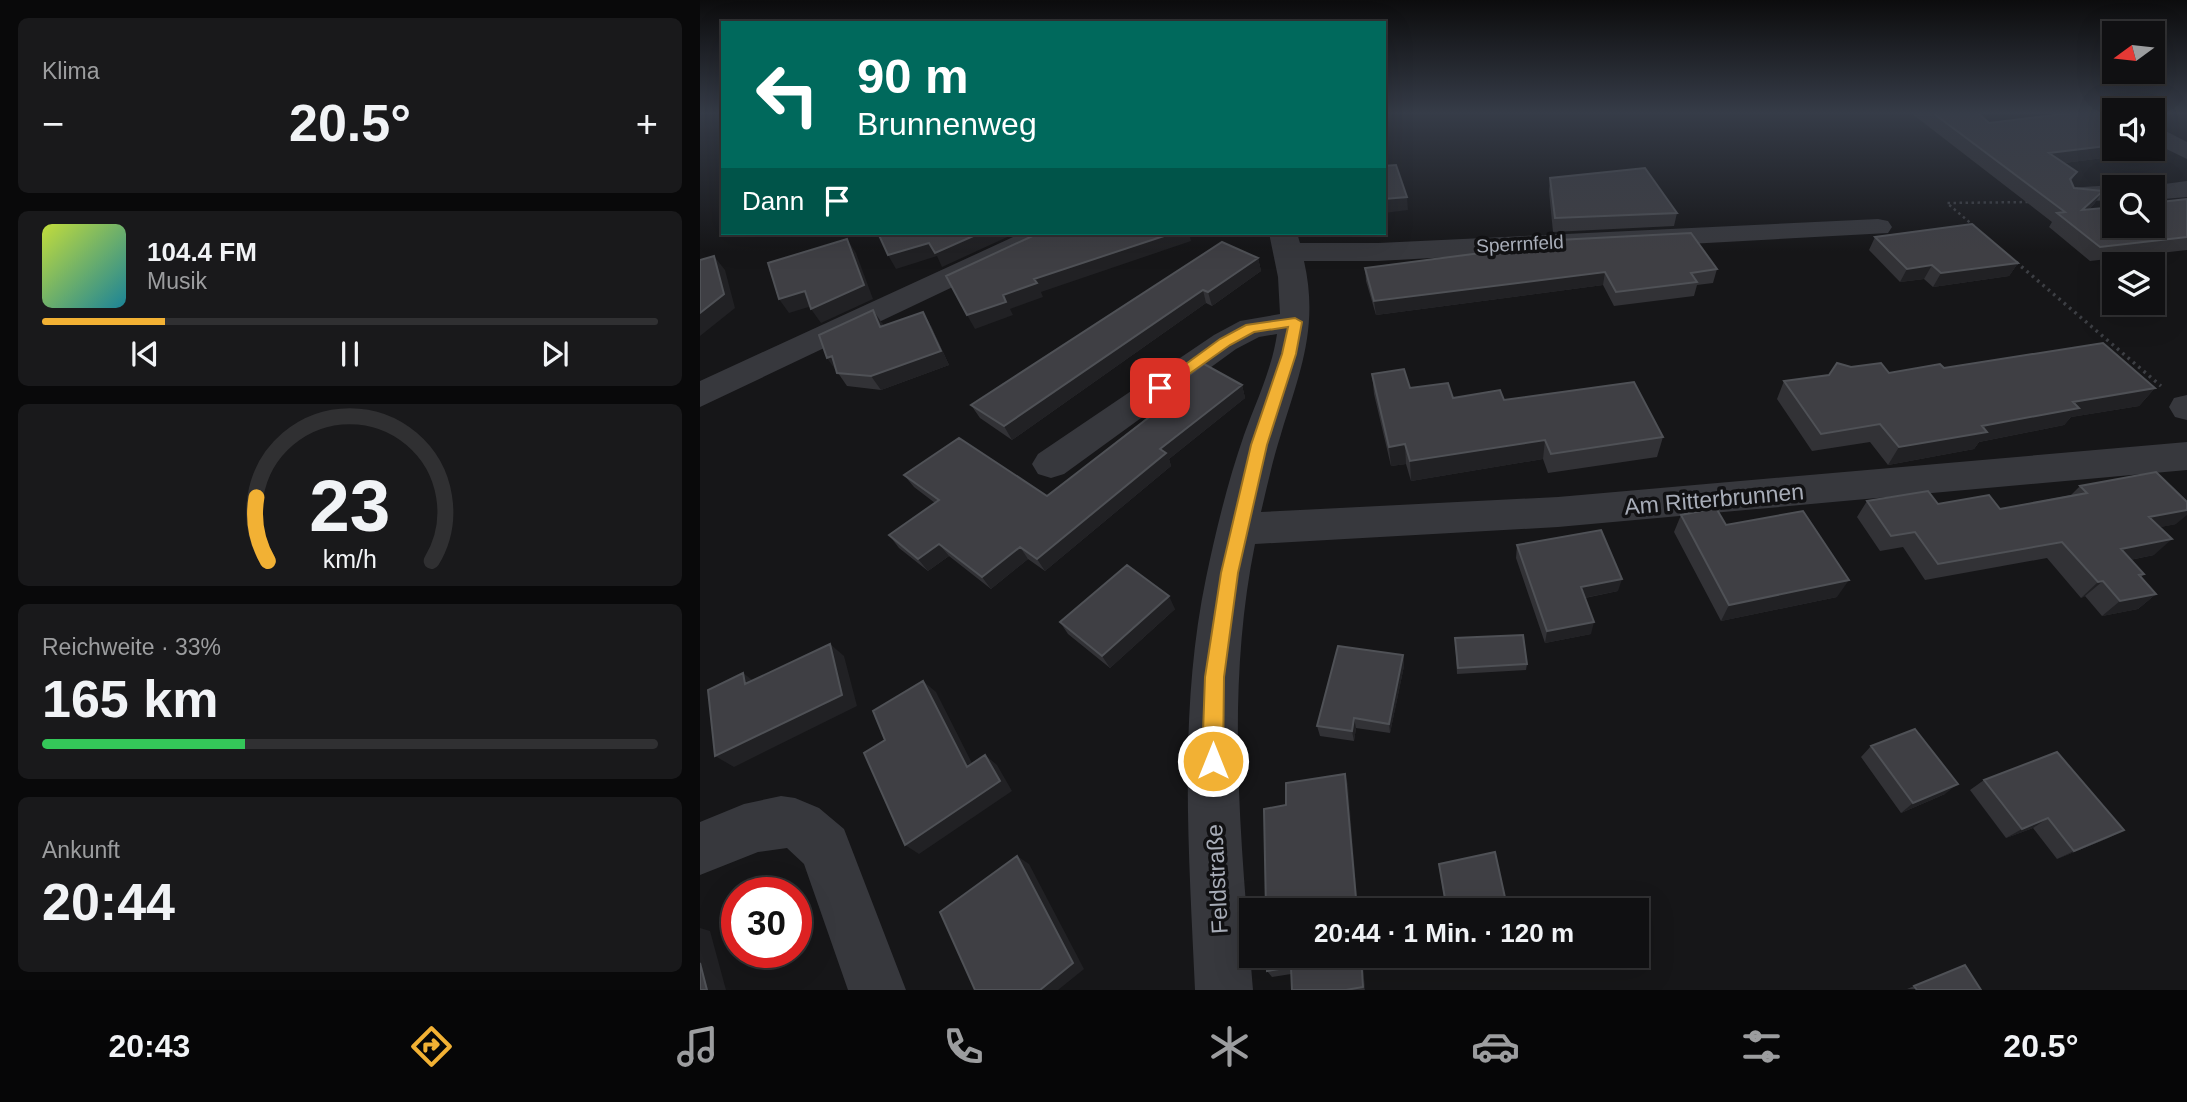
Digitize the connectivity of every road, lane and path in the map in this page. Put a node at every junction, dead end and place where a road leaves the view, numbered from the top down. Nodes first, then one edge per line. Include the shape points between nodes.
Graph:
1 (2187, 190) edge
2 (2165, 191) edge
3 (2102, 193) edge
4 (2077, 194) joint
5 (1878, 227) dead end
6 (1966, 230) edge
7 (1040, 235) edge
8 (1285, 243) edge
9 (2009, 256) edge
10 (1295, 322) junction
11 (2143, 371) dead end
12 (700, 395) edge
13 (2187, 456) edge
14 (1051, 464) dead end
15 (1240, 529) junction
16 (700, 849) edge
17 (877, 990) edge
18 (1224, 990) edge

1 - 2 street
3 - 4 street
4 - 6 path via 2069,202 1948,204 1978,230
5 - 8 street, Sperrnfeld via 1378,252
7 - 12 street
8 - 10 street, Feldstraße
9 - 11 path
10 - 14 street via 1251,328 1225,342
10 - 15 street, Feldstraße
13 - 15 street, Am Ritterbrunnen via 1558,512
15 - 18 street, Feldstraße via 1220,622 1212,734
16 - 17 street via 751,828 787,821 808,830 825,848

